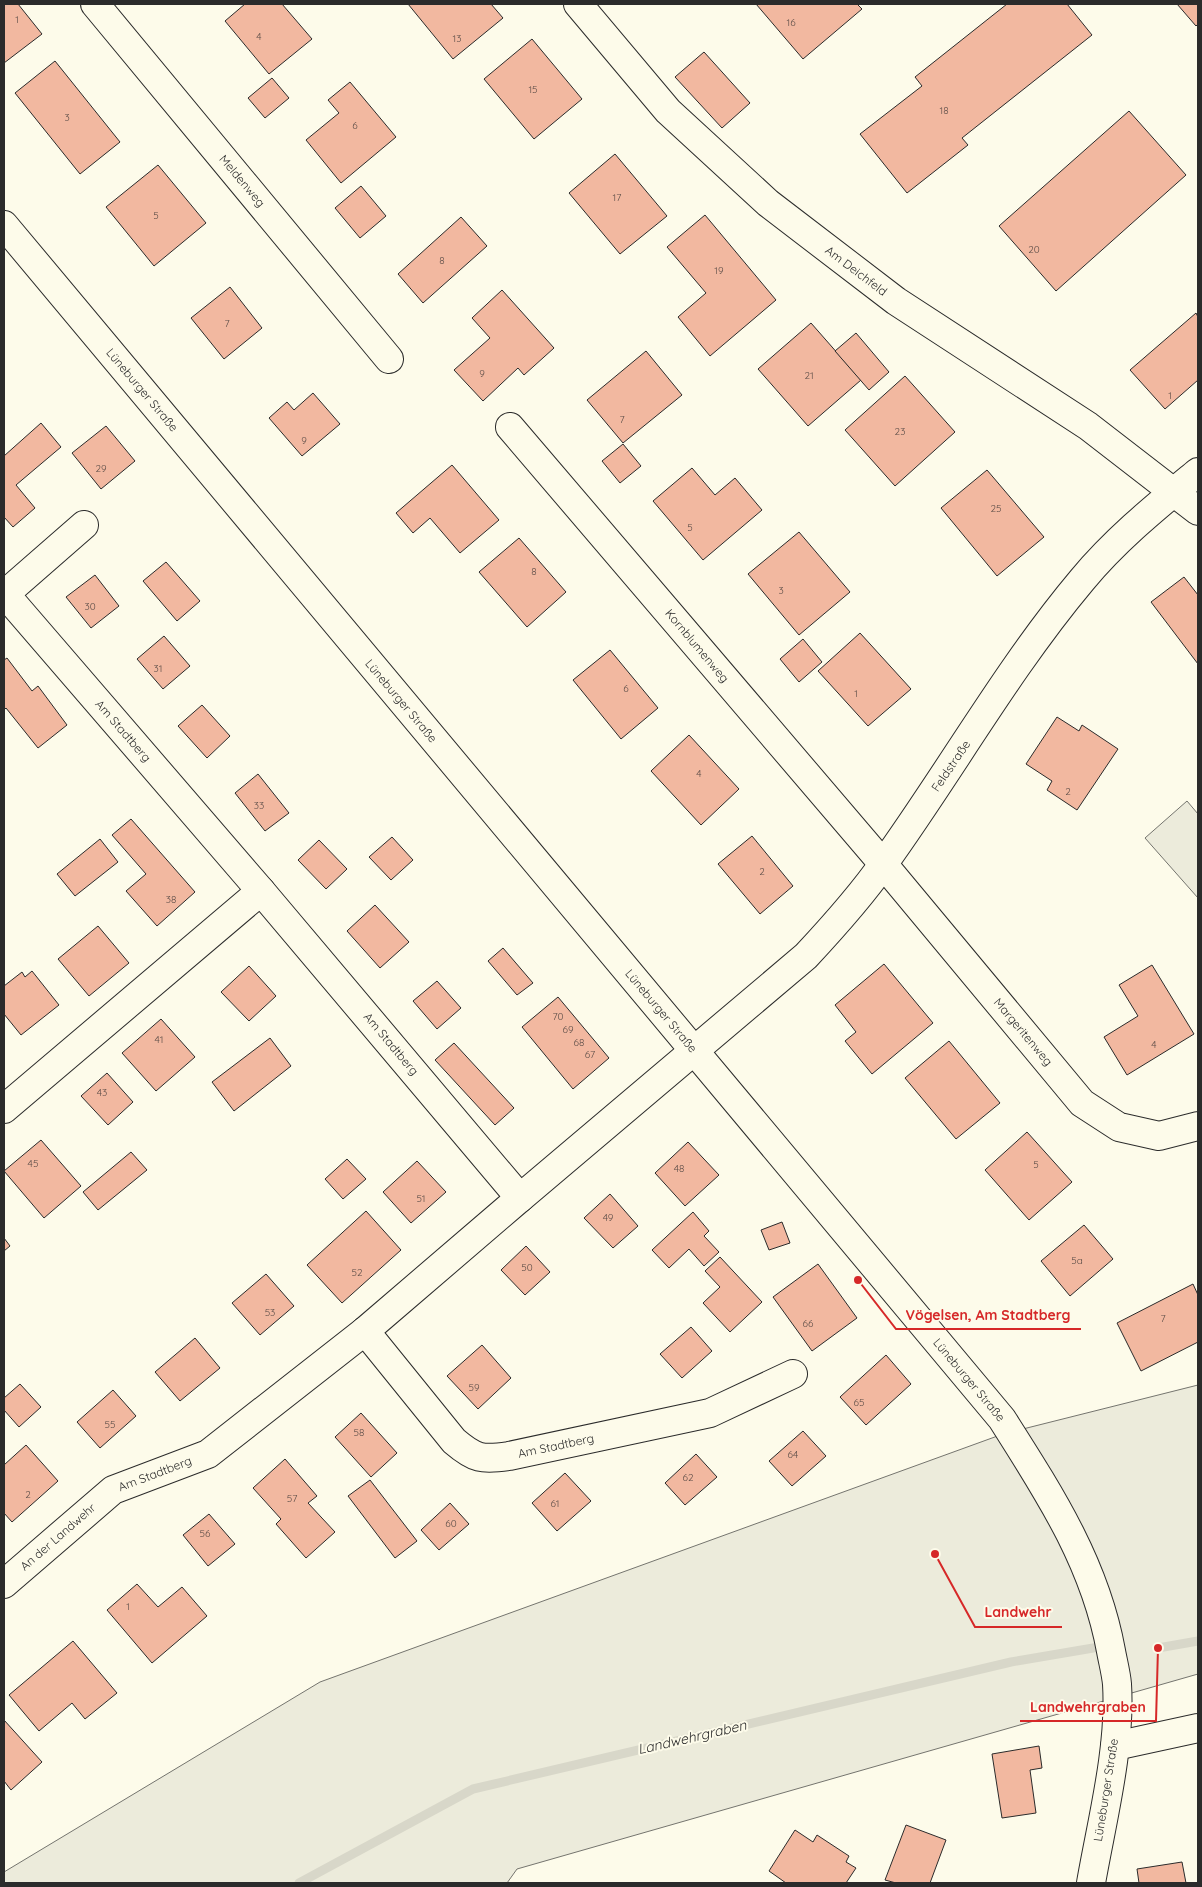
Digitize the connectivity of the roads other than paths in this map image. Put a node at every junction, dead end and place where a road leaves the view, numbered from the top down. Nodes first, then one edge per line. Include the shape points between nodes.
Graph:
1 (95, 4) edge
2 (578, 4) edge
3 (4, 225) edge
4 (389, 359) dead end
5 (510, 427) dead end
6 (1198, 472) edge
7 (1175, 492) junction
8 (1198, 511) edge
9 (84, 525) dead end
10 (4, 595) edge
11 (884, 865) junction
12 (261, 891) junction
13 (695, 1052) junction
14 (4, 1109) edge
15 (1198, 1126) edge
16 (520, 1198) junction
17 (365, 1331) junction
18 (793, 1374) dead end
19 (113, 1490) joint
20 (4, 1584) edge
21 (1198, 1728) edge
22 (1115, 1746) junction
23 (1091, 1883) edge

1 - 4 street, Meldenweg
2 - 7 street, Am Deichfeld via 668,112 768,203 896,302 1088,426
3 - 13 street, Lüneburger Straße
5 - 11 street, Kornblumenweg
6 - 7 street, Feldstraße
7 - 8 street
7 - 11 street, Feldstraße via 1130,528 1082,580 1040,634
9 - 10 street, Am Stadtberg
10 - 12 street, Am Stadtberg
11 - 13 street, Feldstraße via 806,956
11 - 15 street, Margeritenweg via 1082,1103 1119,1127 1160,1136
12 - 14 street
12 - 16 street, Am Stadtberg
13 - 16 street, Am Stadtberg
13 - 22 street, Lüneburger Straße via 1002,1419 1050,1495 1084,1560 1105,1620 1117,1684
16 - 17 street, Am Stadtberg
17 - 18 street, Am Stadtberg via 454,1441 471,1456 486,1459 710,1412
17 - 19 street, Am Stadtberg via 208,1454
19 - 20 street, An der Landwehr
21 - 22 street
22 - 23 street, Lüneburger Straße

